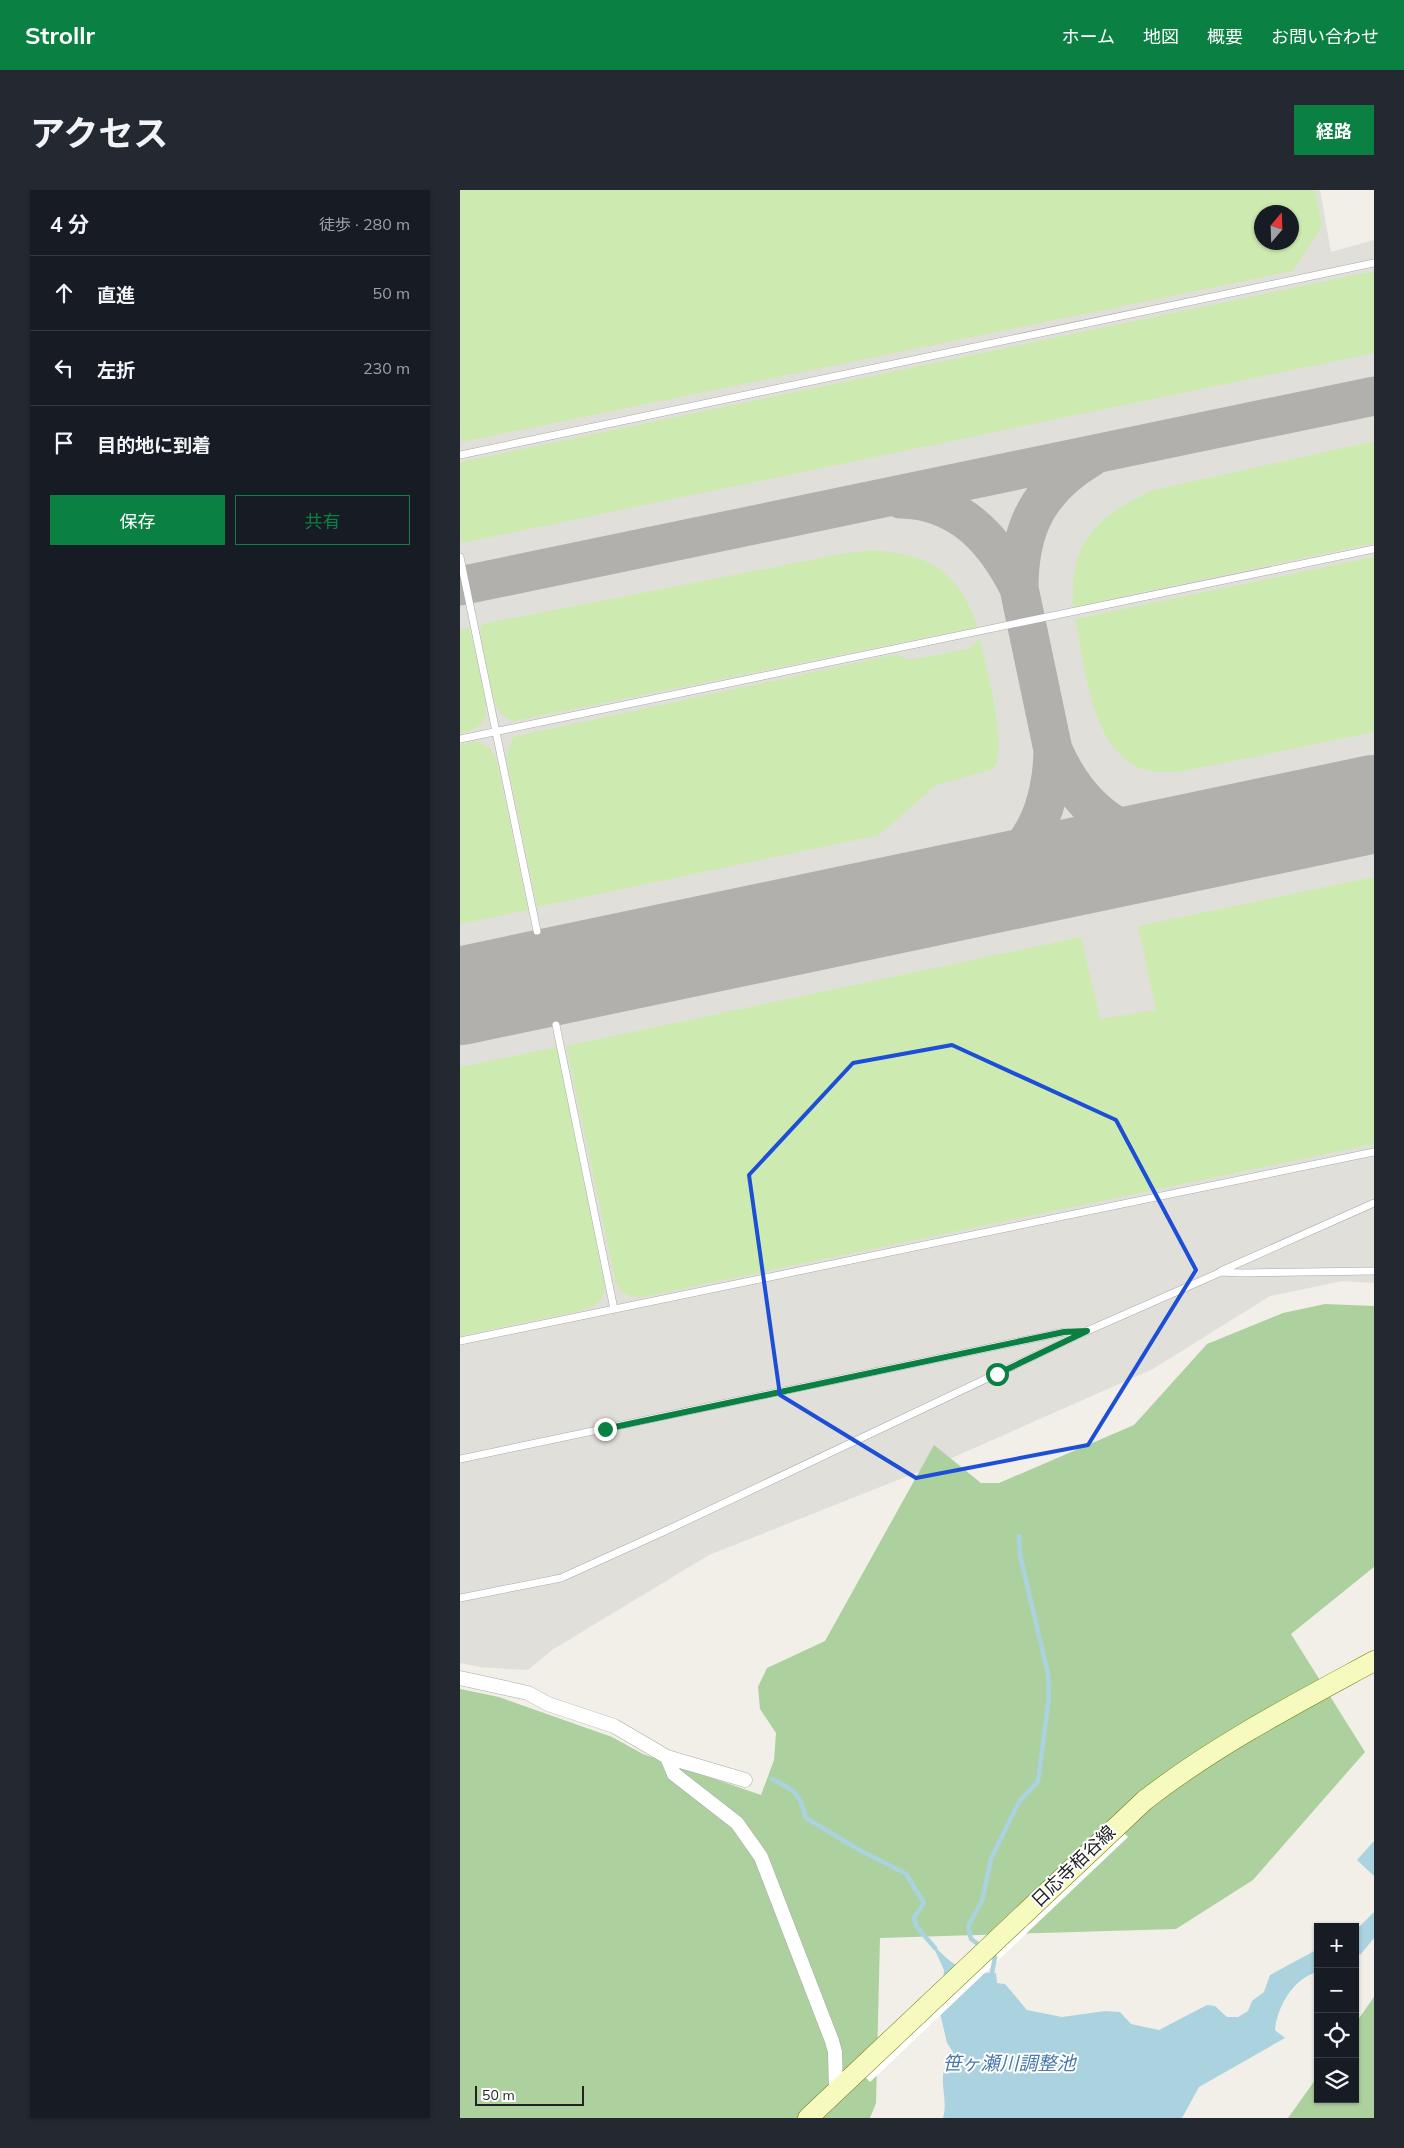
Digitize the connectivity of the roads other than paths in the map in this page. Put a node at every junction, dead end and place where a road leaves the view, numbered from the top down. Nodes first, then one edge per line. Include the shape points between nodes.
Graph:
1 (1374, 263) edge
2 (460, 455) edge
3 (1374, 549) edge
4 (460, 557) edge
5 (497, 731) junction
6 (460, 739) edge
7 (537, 931) dead end
8 (556, 1025) dead end
9 (1374, 1152) edge
10 (1374, 1202) edge
11 (1374, 1271) edge
12 (1221, 1272) junction
13 (614, 1309) junction
14 (1087, 1331) junction
15 (460, 1341) edge
16 (460, 1459) edge
17 (460, 1598) edge
18 (1374, 1661) edge
19 (460, 1678) edge
20 (667, 1758) junction
21 (746, 1780) dead end
22 (836, 2091) junction
23 (808, 2118) edge

1 - 2 lane
3 - 5 lane
4 - 5 lane
5 - 6 lane
5 - 7 lane
8 - 13 lane
9 - 13 lane
10 - 12 lane
11 - 12 lane
12 - 14 lane
13 - 15 lane
14 - 16 lane via 1054,1334
14 - 17 lane via 561,1578
18 - 22 main road, 日応寺栢谷線 via 1258,1724 1183,1770 1116,1825
19 - 20 street via 528,1694 614,1726
20 - 21 street
20 - 22 street via 674,1774 737,1822 761,1857 832,2040
22 - 23 main road, 日応寺栢谷線

